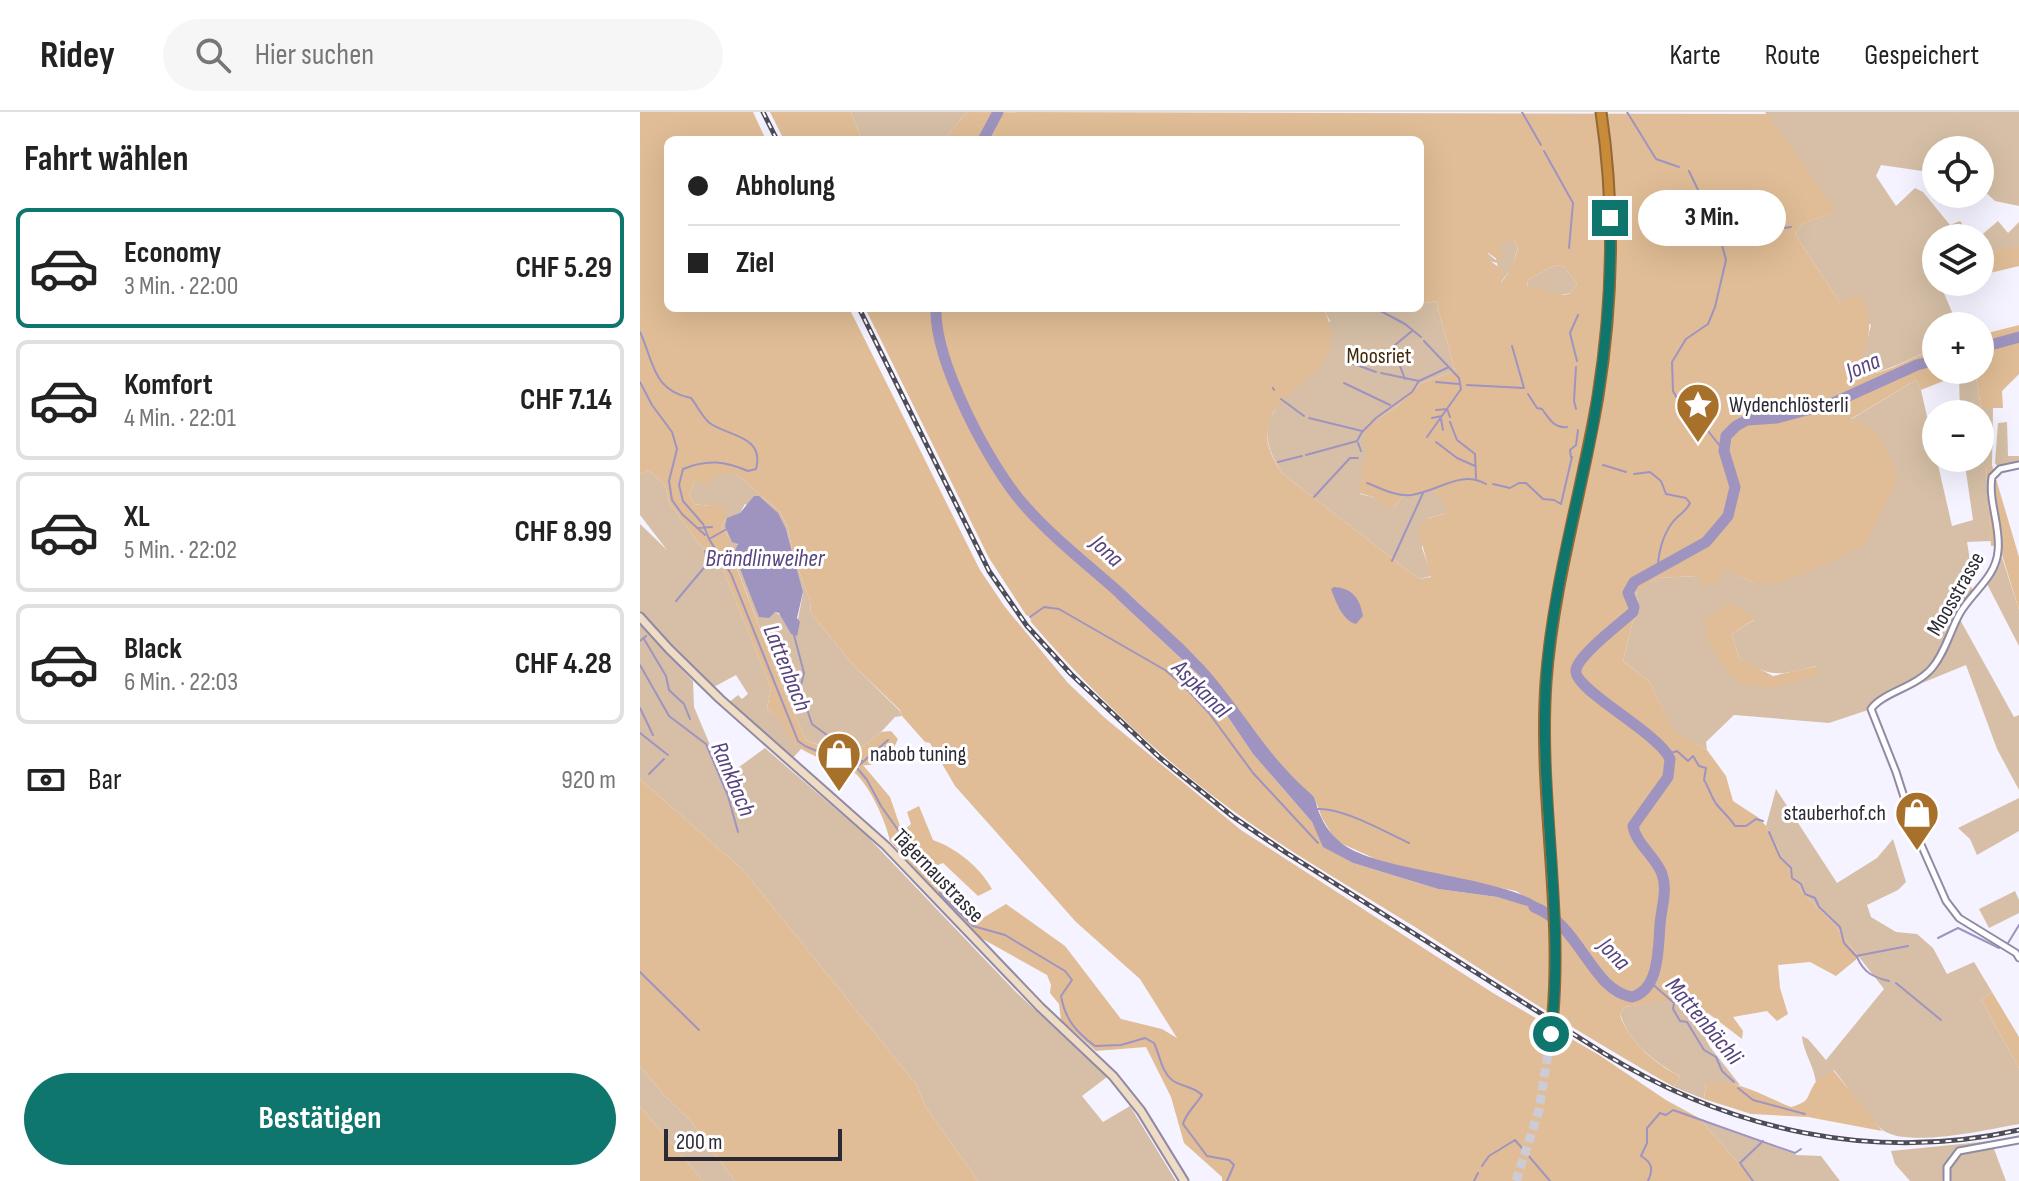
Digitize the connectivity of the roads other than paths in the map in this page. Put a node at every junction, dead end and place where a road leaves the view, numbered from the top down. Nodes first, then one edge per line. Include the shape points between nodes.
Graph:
1 (1601, 112) edge
2 (2019, 465) edge
3 (640, 617) edge
4 (2018, 955) edge
5 (1551, 1034) tunnel mouth
6 (2019, 1140) edge
7 (1184, 1181) edge
8 (1947, 1181) edge

1 - 5 highway via 1611,232 1606,332 1555,605 1546,685 1557,950
2 - 4 street, Moosstrasse via 2000,469 1992,477 1998,545 1990,575 1958,616 1931,669 1871,709 1946,901 1959,918
3 - 7 street, Tägernaustrasse via 720,699 886,846 1113,1076
6 - 8 street via 1959,1151 1947,1167

